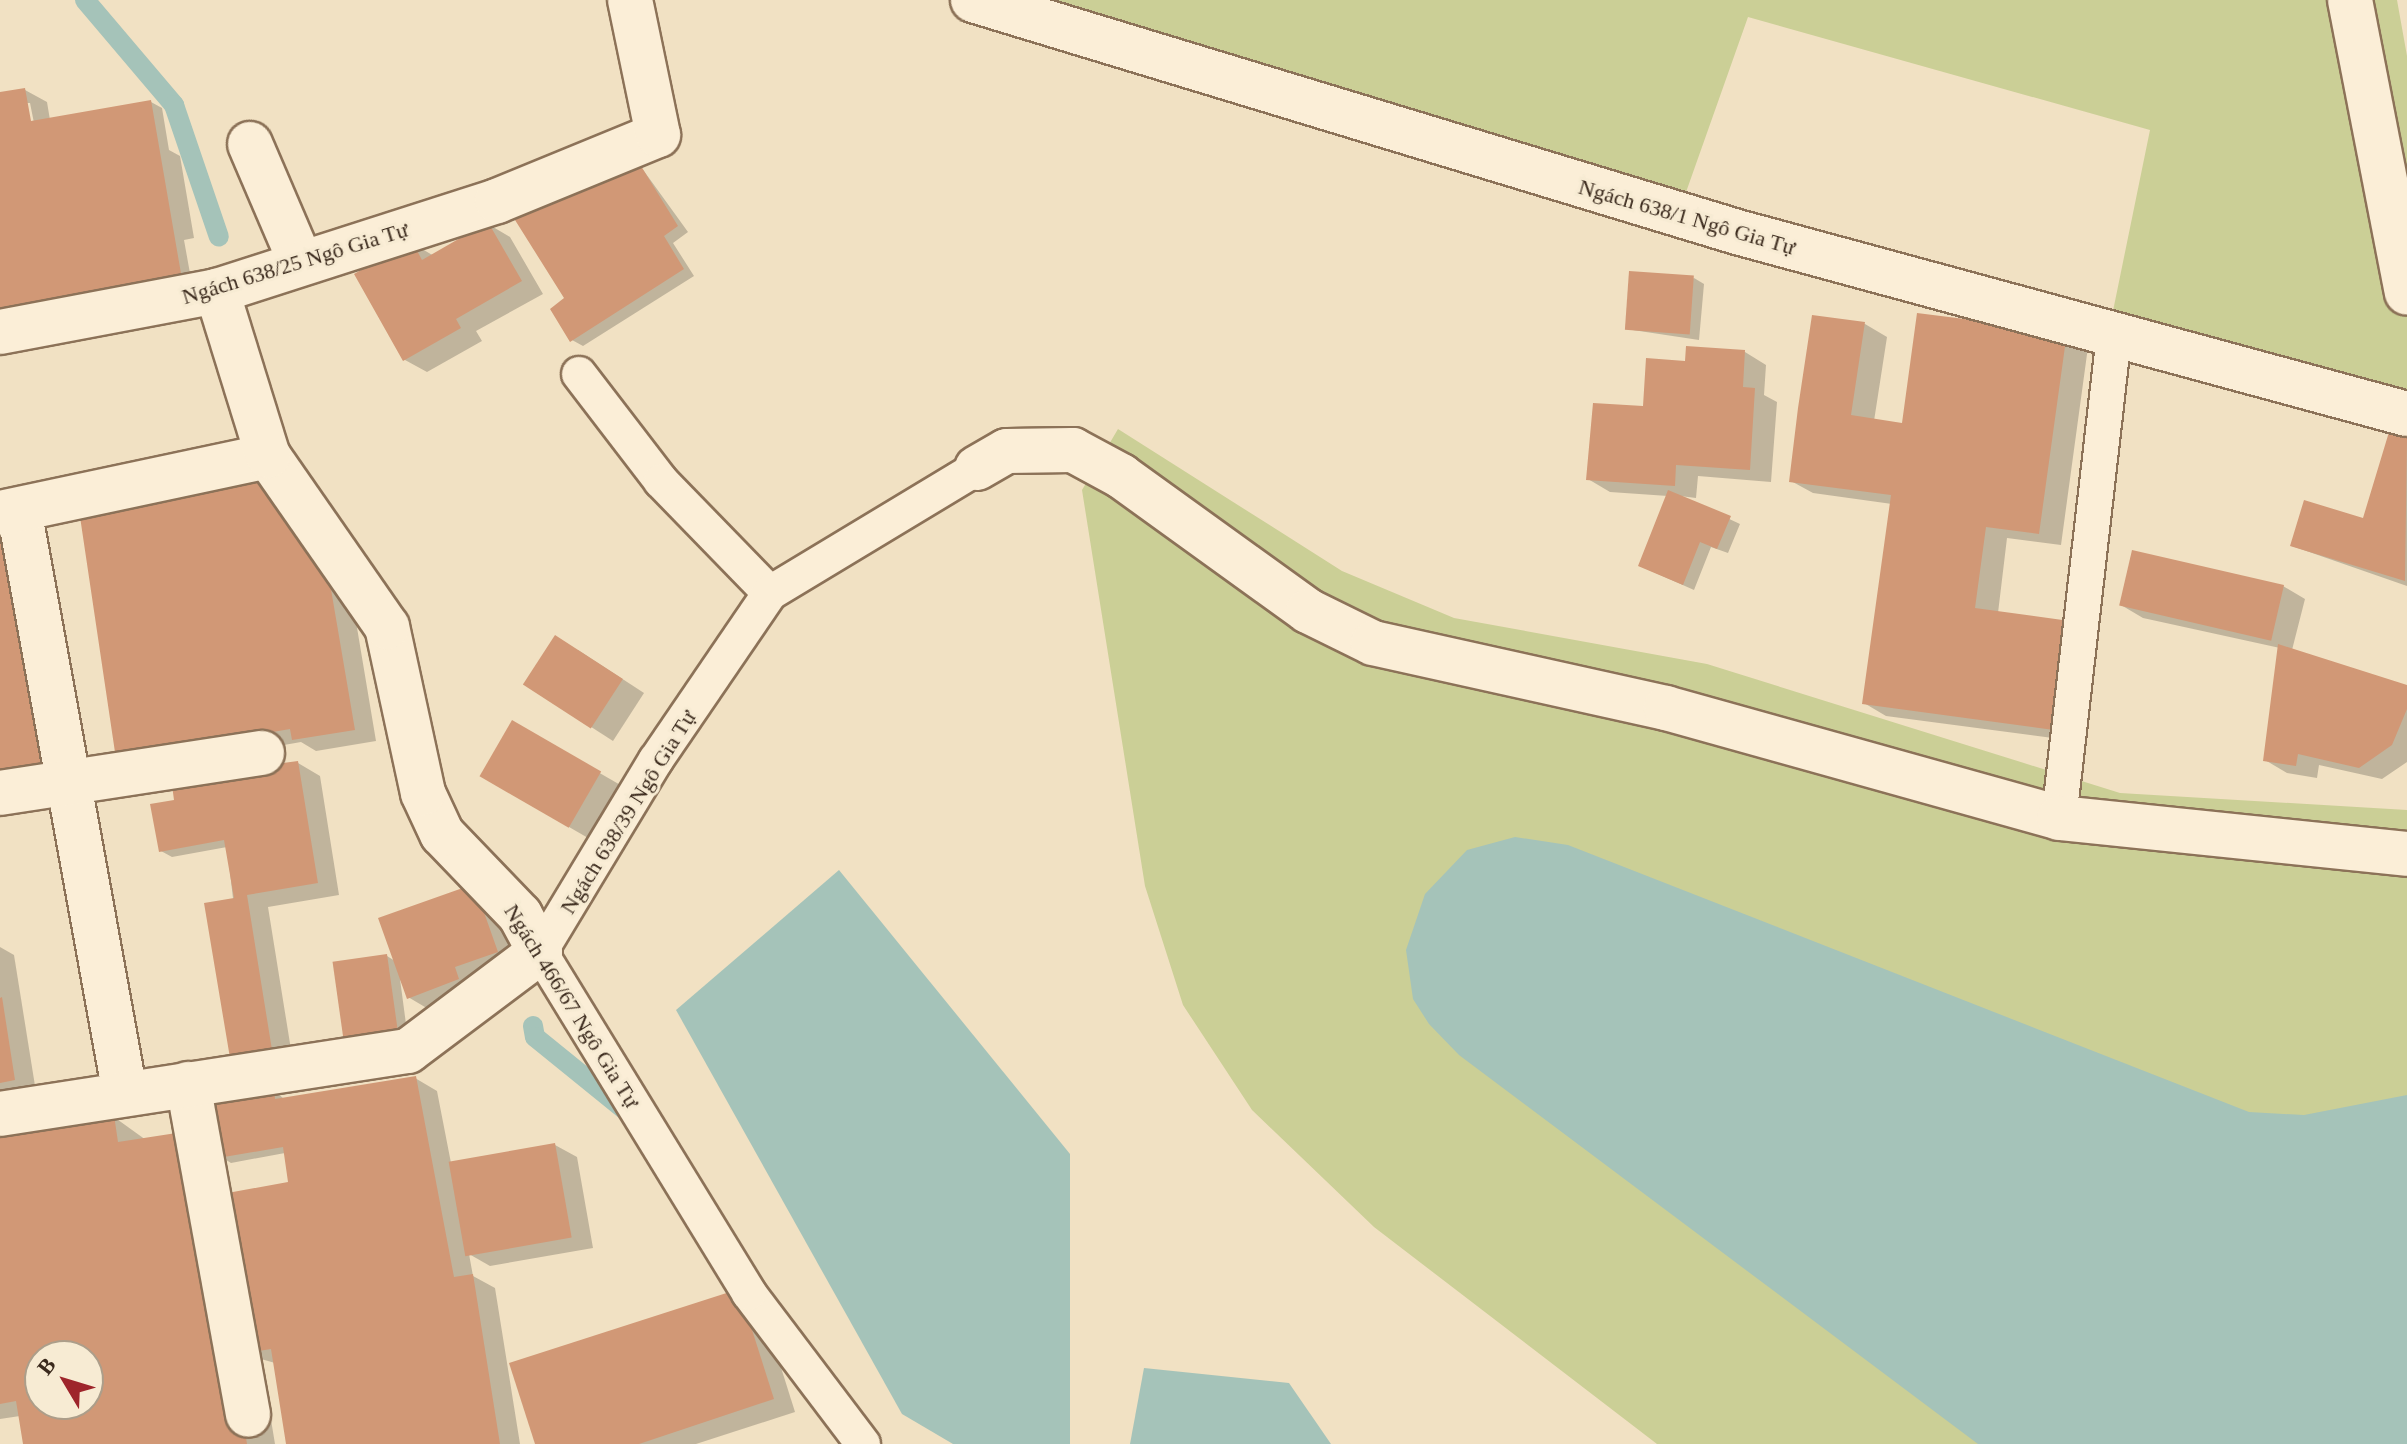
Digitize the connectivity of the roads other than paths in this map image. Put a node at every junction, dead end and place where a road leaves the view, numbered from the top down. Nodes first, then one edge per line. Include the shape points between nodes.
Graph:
1 (630, 0) edge
2 (973, 0) edge
3 (2350, 0) edge
4 (250, 144) dead end
5 (301, 263) junction
6 (217, 291) junction
7 (2407, 293) edge
8 (0, 332) edge
9 (2114, 332) junction
10 (579, 374) dead end
11 (2407, 414) edge
12 (268, 456) junction
13 (977, 468) joint
14 (10, 512) edge
15 (770, 593) junction
16 (262, 753) dead end
17 (70, 781) junction
18 (0, 793) edge
19 (2059, 818) junction
20 (2407, 854) edge
21 (540, 952) junction
22 (188, 1084) junction
23 (125, 1093) junction
24 (0, 1114) edge
25 (248, 1415) dead end
26 (863, 1444) edge

1 - 5 street, Ngách 638/25 Ngô Gia Tự via 658,135 497,201
2 - 9 street, Ngách 638/1 Ngô Gia Tự via 1721,228
3 - 7 street
4 - 5 street
5 - 6 street, Ngách 638/25 Ngô Gia Tự
6 - 8 street, Ngách 638/25 Ngô Gia Tự
6 - 12 street, Ngách 466/67 Ngô Gia Tự
9 - 11 street, Ngách 638/1 Ngô Gia Tự
9 - 19 lane
10 - 15 lane via 661,481
12 - 14 street
12 - 21 street, Ngách 466/67 Ngô Gia Tự via 367,588 387,627 423,793 442,834 520,915
13 - 15 lane, Ngách 638/39 Ngô Gia Tự
13 - 19 street via 1007,451 1073,450 1121,476 1308,611 1373,643 1666,708
14 - 17 street
15 - 21 lane, Ngách 638/39 Ngô Gia Tự via 656,760
16 - 17 street
17 - 18 street
17 - 23 street
19 - 20 street
21 - 22 street, Ngách 638/39 Ngô Gia Tự via 408,1051
21 - 26 lane, Ngách 466/67 Ngô Gia Tự via 749,1293
22 - 23 street, Ngách 638/39 Ngô Gia Tự
22 - 25 street
23 - 24 street, Ngách 638/39 Ngô Gia Tự

